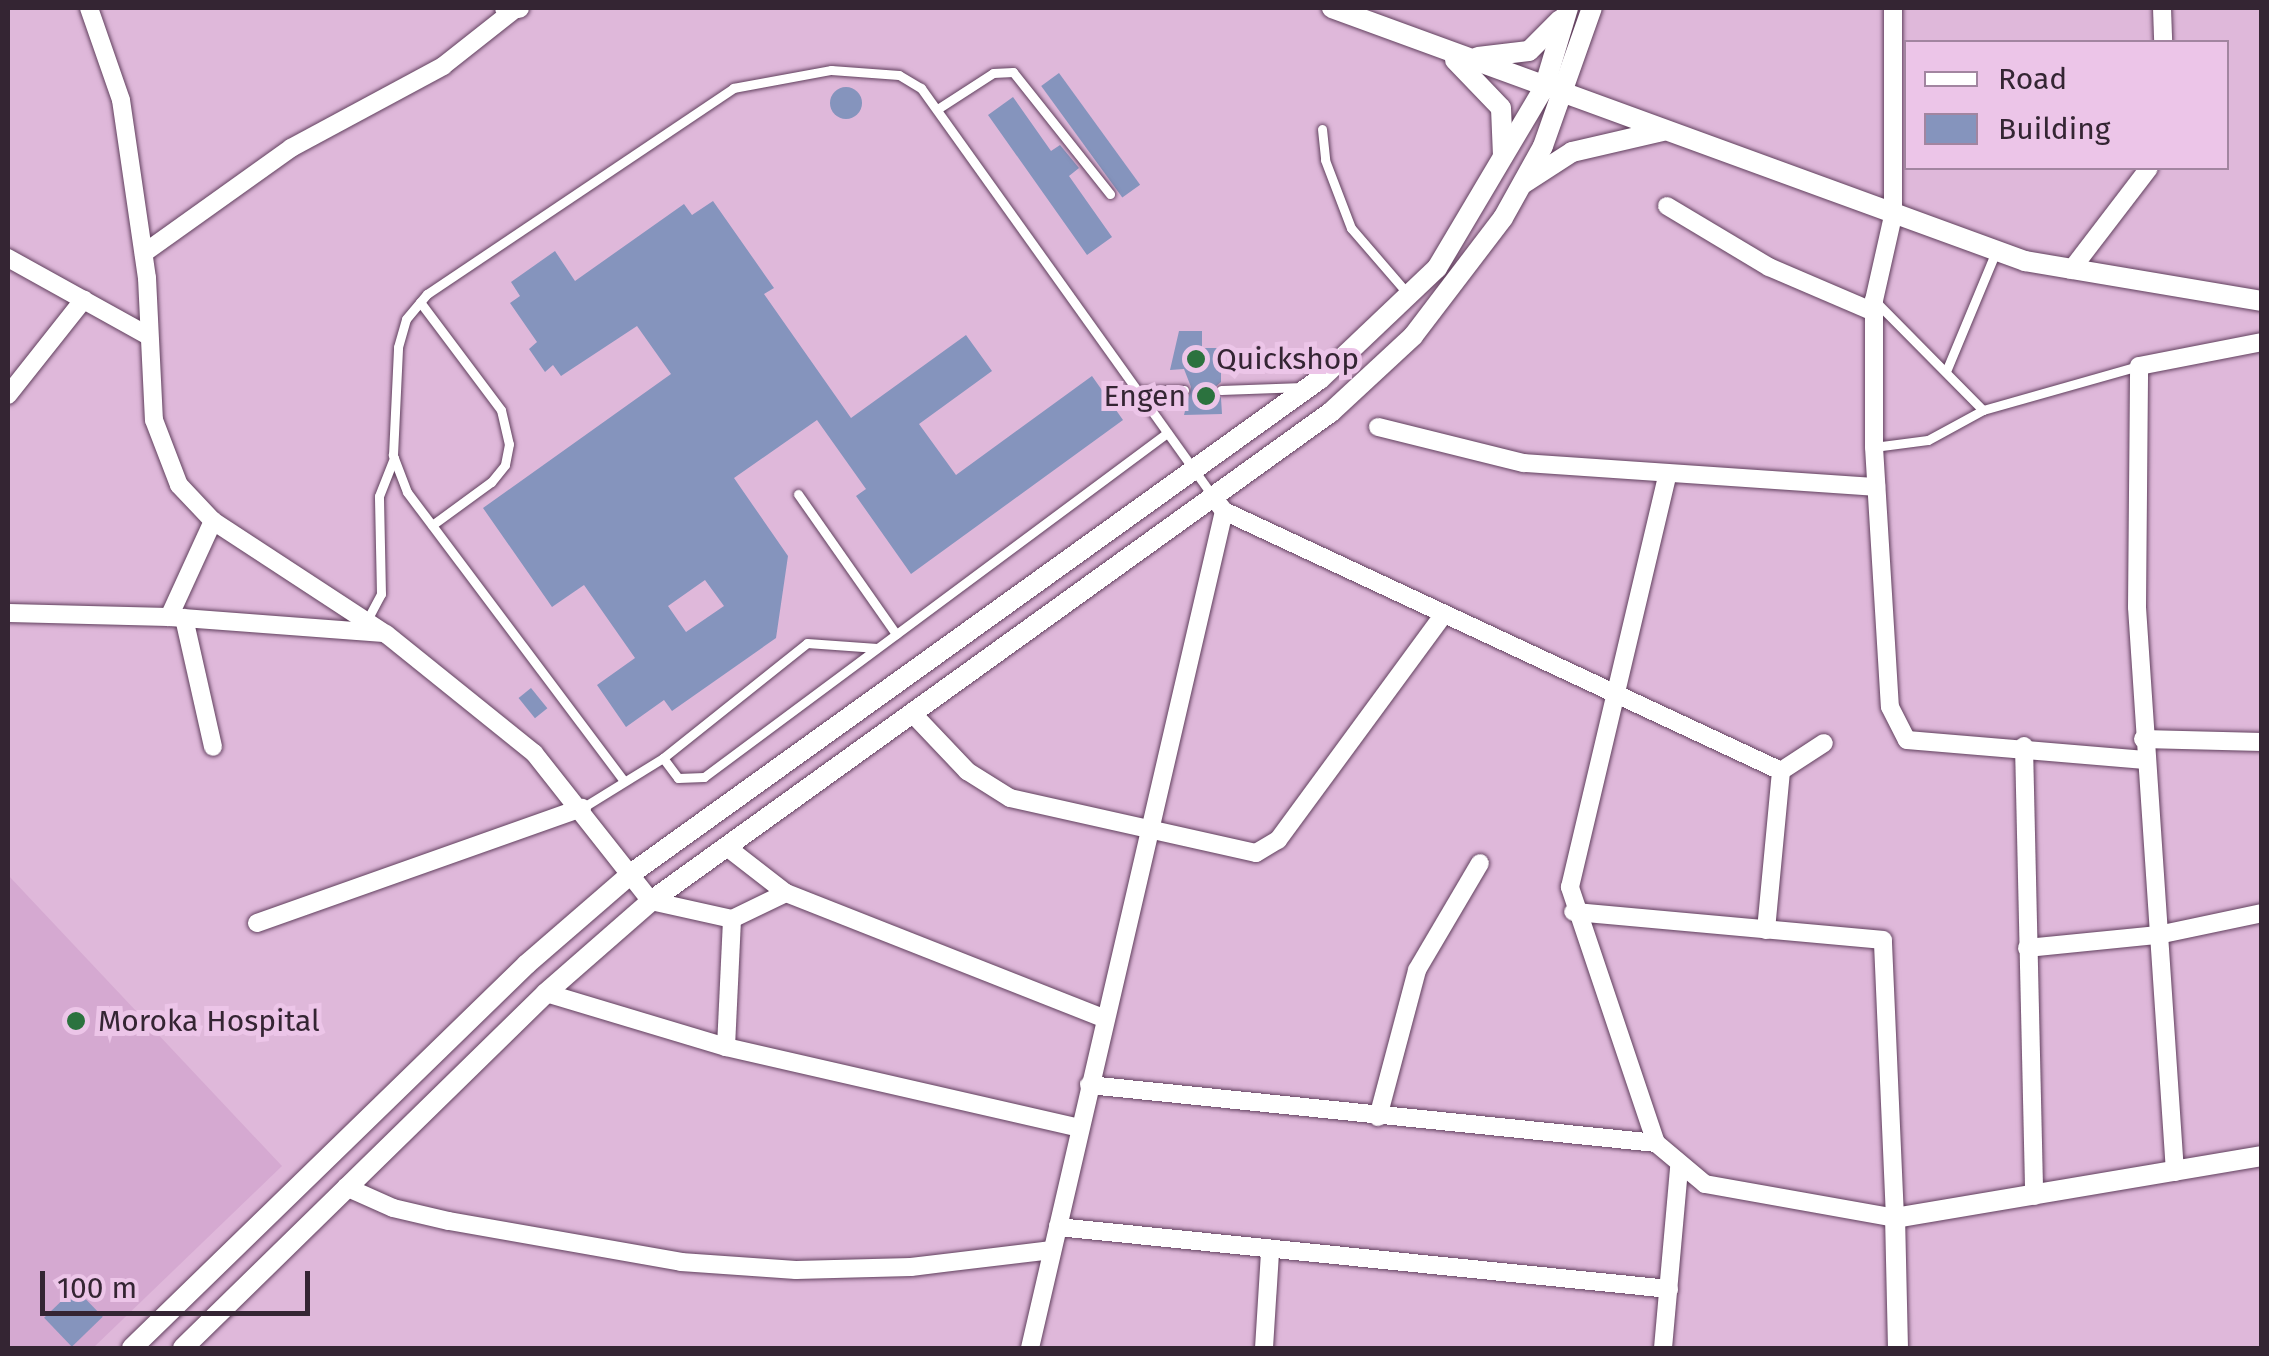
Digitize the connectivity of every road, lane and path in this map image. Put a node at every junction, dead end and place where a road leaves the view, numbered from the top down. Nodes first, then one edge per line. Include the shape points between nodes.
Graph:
1 (89, 8) edge
2 (513, 8) edge
3 (1332, 8) edge
4 (1592, 8) edge
5 (1893, 8) edge
6 (2162, 8) edge
7 (1567, 10) edge
8 (2163, 40) edge
9 (1452, 53) junction
10 (1553, 91) junction
11 (940, 108) junction
12 (1322, 129) dead end
13 (1665, 131) junction
14 (1501, 168) junction
15 (2147, 170) edge
16 (1521, 186) junction
17 (1110, 194) dead end
18 (1667, 206) dead end
19 (1892, 216) junction
20 (1996, 251) junction
21 (144, 253) junction
22 (8, 258) edge
23 (2071, 270) junction
24 (1408, 294) junction
25 (84, 299) junction
26 (2262, 301) edge
27 (420, 302) junction
28 (1874, 306) junction
29 (148, 336) junction
30 (2262, 342) edge
31 (2140, 366) junction
32 (1947, 369) junction
33 (1310, 386) junction
34 (1184, 390) dead end
35 (1221, 390) dead end
36 (1135, 391) junction
37 (8, 395) edge
38 (1983, 410) junction
39 (1378, 427) dead end
40 (1167, 433) junction
41 (1874, 447) junction
42 (394, 458) junction
43 (1195, 470) junction
44 (1668, 473) junction
45 (1876, 486) junction
46 (798, 494) dead end
47 (1219, 504) junction
48 (213, 521) junction
49 (432, 525) junction
50 (8, 613) edge
51 (1443, 615) junction
52 (176, 618) junction
53 (366, 622) junction
54 (386, 634) junction
55 (896, 634) junction
56 (876, 648) junction
57 (1610, 695) junction
58 (913, 714) junction
59 (2143, 739) junction
60 (2262, 742) edge
61 (1824, 743) dead end
62 (2024, 746) junction
63 (213, 747) dead end
64 (662, 758) junction
65 (2144, 760) junction
66 (1781, 771) junction
67 (624, 781) junction
68 (582, 808) junction
69 (1148, 834) junction
70 (728, 848) junction
71 (1480, 864) dead end
72 (632, 873) junction
73 (786, 893) junction
74 (651, 901) junction
75 (1573, 912) junction
76 (2262, 913) edge
77 (732, 919) junction
78 (257, 923) dead end
79 (1766, 930) junction
80 (2158, 935) junction
81 (2027, 948) junction
82 (546, 993) junction
83 (1104, 1018) junction
84 (726, 1047) junction
85 (1089, 1085) junction
86 (1378, 1117) junction
87 (1080, 1128) junction
88 (1656, 1144) junction
89 (2262, 1156) edge
90 (1679, 1167) junction
91 (2175, 1172) junction
92 (346, 1186) junction
93 (2034, 1196) junction
94 (1895, 1218) junction
95 (1058, 1227) junction
96 (1052, 1250) junction
97 (1270, 1253) junction
98 (1669, 1289) junction
99 (132, 1348) edge
100 (183, 1348) edge
101 (1030, 1348) edge
102 (1264, 1348) edge
103 (1663, 1348) edge
104 (1898, 1348) edge

1 - 21 street via 121,100
2 - 21 street via 443,66 291,148
3 - 9 street
4 - 10 street
5 - 19 street
6 - 8 street
7 - 9 street via 1528,51
7 - 10 street
9 - 10 street
9 - 14 street via 1500,108 1506,135
10 - 13 street
10 - 14 street
10 - 16 street
11 - 17 lane via 993,73 1014,72
11 - 27 lane via 911,81 873,72 832,70 733,88 698,105
11 - 36 lane
12 - 24 lane via 1325,160 1351,228
13 - 16 street via 1572,152
13 - 19 street
14 - 24 street via 1437,268
15 - 23 street
16 - 47 street via 1452,291 1413,336
18 - 28 street via 1768,268
19 - 20 street
19 - 28 street
20 - 23 street
20 - 32 lane
21 - 29 street
22 - 25 street
23 - 26 street
24 - 33 street
25 - 29 street
25 - 37 street
27 - 42 lane via 406,319 398,347
27 - 49 lane via 491,394 509,444 506,465 491,482
28 - 32 lane
28 - 41 street
29 - 48 street via 164,458
30 - 31 street
31 - 38 lane
31 - 59 street
32 - 38 lane
33 - 35 lane
33 - 43 street
34 - 36 lane
36 - 40 lane
38 - 41 lane via 1938,436
39 - 44 street via 1524,463
40 - 43 lane
40 - 55 lane
41 - 45 street
42 - 49 lane via 407,492
42 - 53 lane via 379,496 381,594
43 - 47 lane
43 - 72 street
44 - 45 street
44 - 57 street
45 - 62 street via 1890,707 1898,729 1922,743
46 - 55 lane
47 - 51 street
47 - 58 street
47 - 69 street
48 - 52 street
48 - 53 street
49 - 67 lane
50 - 52 street
51 - 57 street
51 - 69 street via 1266,851 1246,854
52 - 54 street
52 - 63 street
53 - 54 street
54 - 68 street via 534,752
55 - 56 lane
56 - 64 lane via 807,643
56 - 64 lane via 704,777 678,778
57 - 66 street
57 - 75 street via 1572,861
58 - 69 street via 966,771 1010,798
58 - 70 street
59 - 60 street
59 - 65 street
61 - 66 street
62 - 65 street
62 - 81 street
64 - 67 lane
65 - 80 street
66 - 79 street
67 - 68 lane
68 - 72 street
68 - 78 street
69 - 83 street
70 - 73 street
70 - 74 street
71 - 86 street via 1418,970
72 - 74 street
72 - 99 street via 527,964
73 - 77 street
73 - 83 street
74 - 77 street
74 - 82 street
75 - 79 street
75 - 88 street
76 - 80 street
77 - 84 street
79 - 94 street via 1876,936 1886,944
80 - 81 street
80 - 91 street
81 - 93 street
82 - 84 street
82 - 92 street
83 - 85 street
84 - 87 street
85 - 86 street
85 - 87 street
86 - 88 street
87 - 95 street
88 - 90 street
89 - 91 street
90 - 94 street via 1705,1184
90 - 98 street
91 - 93 street
92 - 96 street via 393,1208 448,1221 680,1262 796,1270 911,1267
92 - 100 street
93 - 94 street
94 - 104 street
95 - 96 street
95 - 97 street
96 - 101 street
97 - 98 street
97 - 102 street
98 - 103 street

